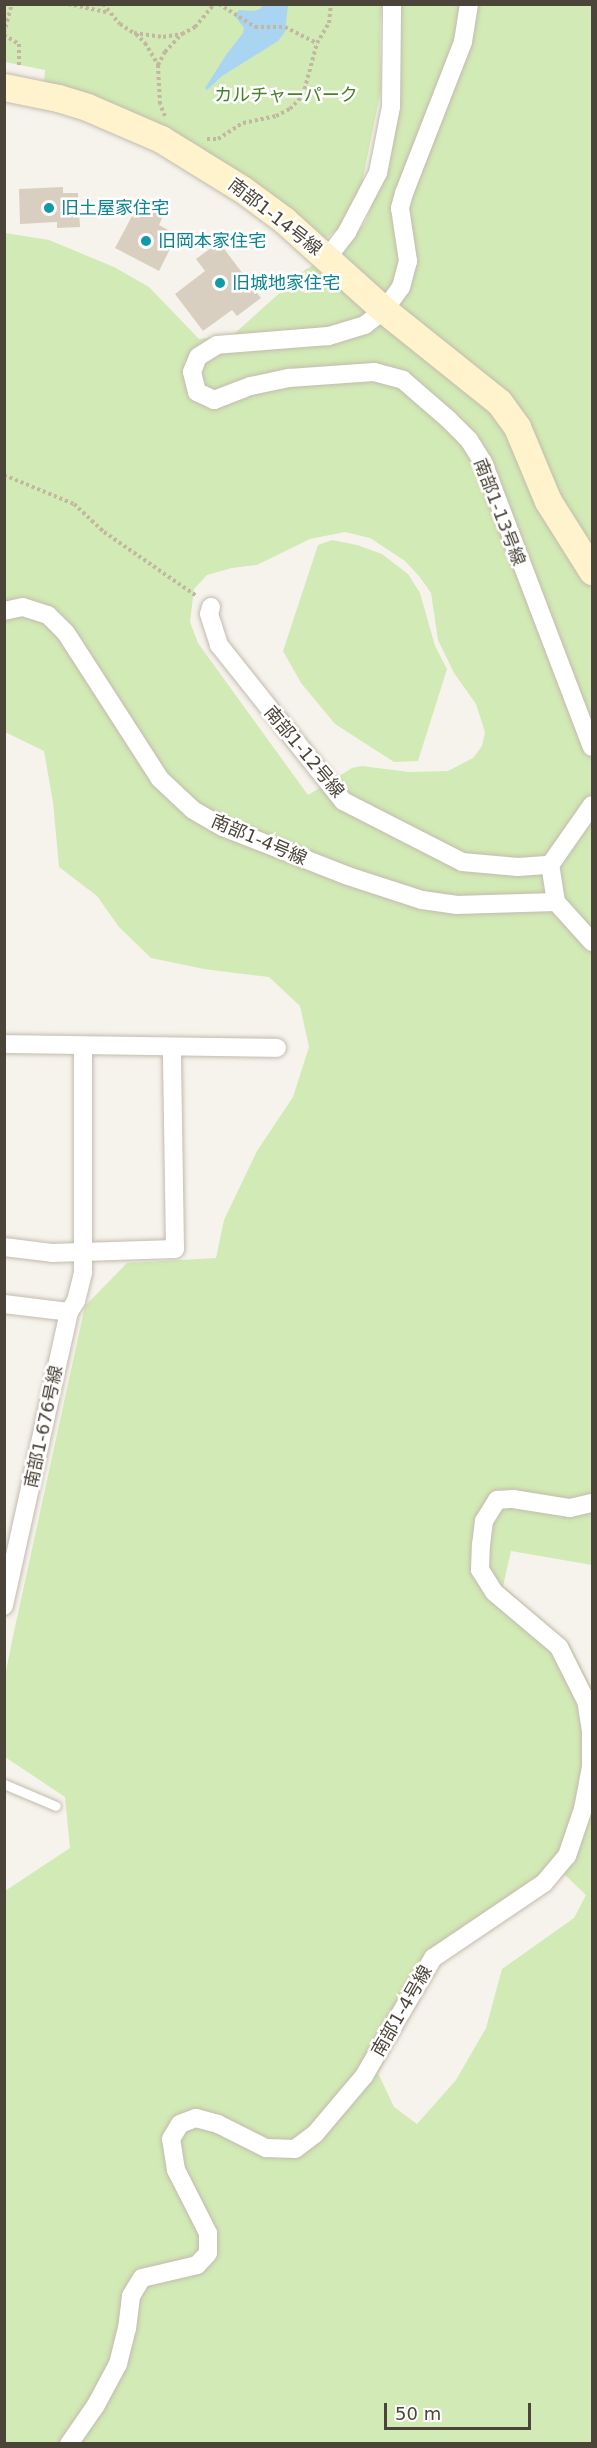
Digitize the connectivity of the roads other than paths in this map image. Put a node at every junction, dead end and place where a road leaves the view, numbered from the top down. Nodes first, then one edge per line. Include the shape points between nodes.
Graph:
1 (392, 4) edge
2 (469, 4) edge
3 (11, 79) edge
4 (327, 258) junction
5 (384, 310) junction
6 (592, 571) edge
7 (211, 607) road end
8 (4, 611) edge
9 (592, 747) edge
10 (592, 805) edge
11 (550, 865) junction
12 (556, 902) junction
13 (592, 942) edge
14 (4, 1044) edge
15 (83, 1046) junction
16 (172, 1047) junction
17 (277, 1048) dead end
18 (4, 1247) edge
19 (83, 1252) junction
20 (4, 1304) edge
21 (69, 1312) junction
22 (592, 1503) edge
23 (4, 1606) edge
24 (4, 1784) edge
25 (56, 1806) dead end
26 (69, 2444) edge

1 - 4 street via 391,107 378,173 347,232
2 - 5 street via 463,42 404,193 400,208 408,261 401,287
3 - 4 street, 南部1-14号線 via 161,139 242,189
4 - 5 street, 南部1-14号線
5 - 6 street, 南部1-14号線 via 499,402 517,427 548,501
5 - 9 street, 南部1-13号線 via 365,325 328,336 217,345 198,357 192,372 197,392 214,400 251,386 289,378 374,372 403,380 448,419 469,440 483,462
7 - 11 street, 南部1-12号線 via 209,614 219,645 343,801 462,862 518,867
8 - 12 street, 南部1-4号線 via 23,607 48,615 66,633 160,779 193,810 223,826 348,876 422,900 456,905
10 - 11 street
11 - 12 street
12 - 13 street
14 - 15 street
15 - 16 street
15 - 19 street, 南部1-676号線
16 - 17 street
16 - 19 street via 175,1249
18 - 19 street
19 - 21 street, 南部1-676号線 via 83,1272
20 - 21 street
21 - 23 street, 南部1-676号線
22 - 26 street, 南部1-4号線 via 570,1508 497,1500 484,1521 481,1545 480,1570 494,1592 559,1647 586,1701 591,1767 583,1809 567,1856 544,1883 433,1958 364,2076 315,2134 294,2149 266,2148 218,2124 196,2118 180,2124 171,2139 177,2170 208,2233 208,2253 197,2265 142,2278 131,2296 118,2364
24 - 25 lane

